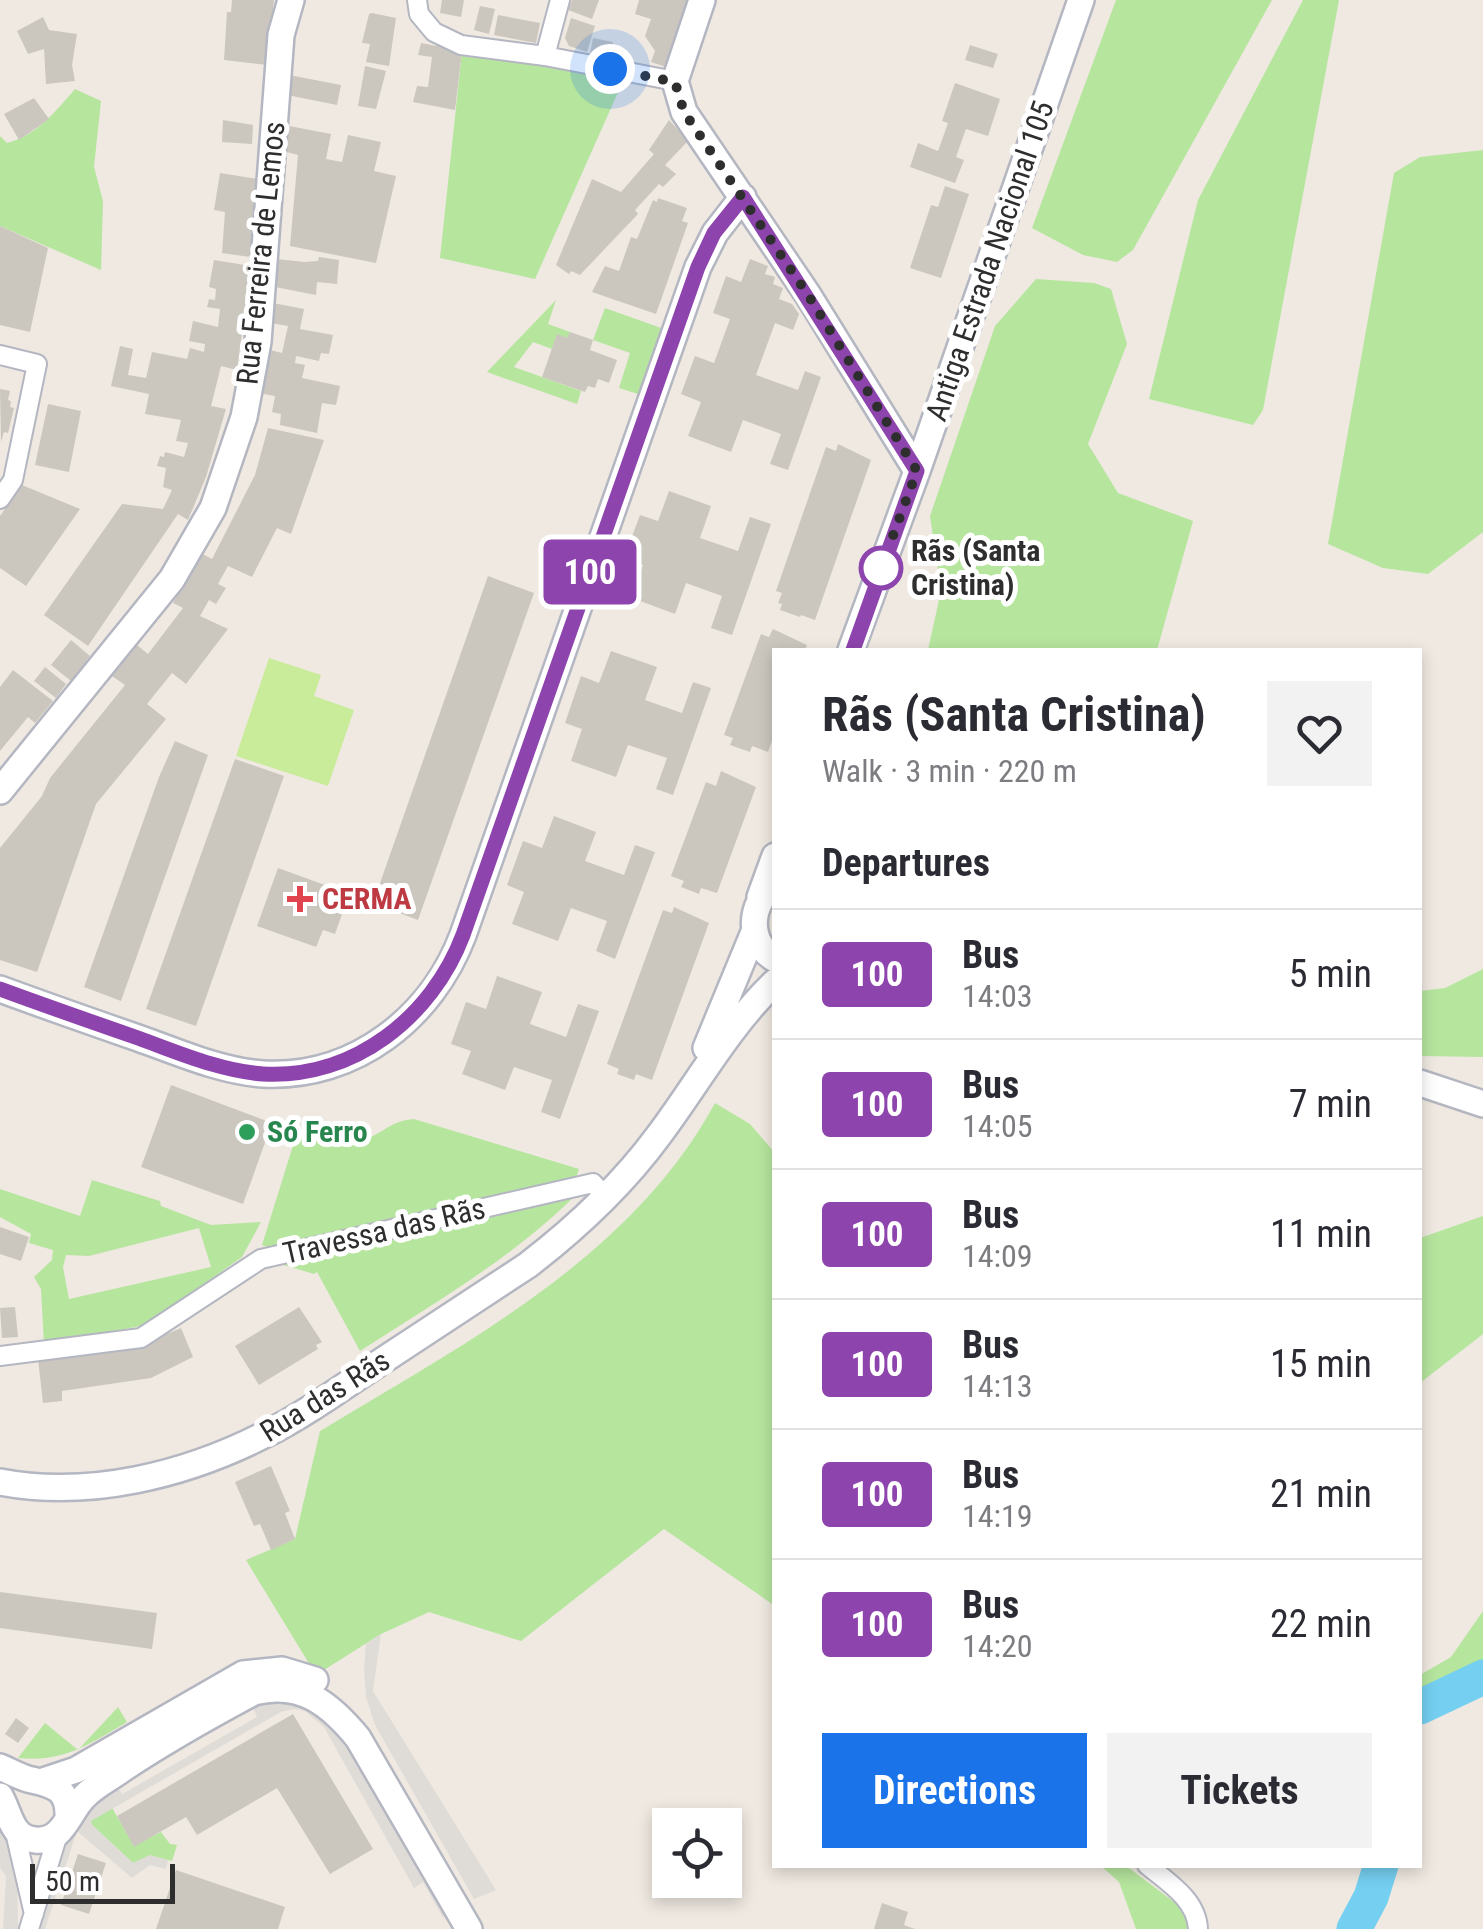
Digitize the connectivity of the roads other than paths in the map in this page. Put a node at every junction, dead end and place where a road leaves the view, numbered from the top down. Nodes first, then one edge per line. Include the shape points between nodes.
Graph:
1 (291, 0) edge
2 (416, 0) edge
3 (560, 0) edge
4 (702, 0) edge
5 (1081, 0) edge
6 (545, 56) junction
7 (675, 82) junction
8 (743, 197) junction
9 (0, 356) edge
10 (917, 471) junction
11 (0, 498) edge
12 (853, 645) edge
13 (0, 791) edge
14 (772, 865) edge
15 (772, 886) edge
16 (754, 921) junction
17 (772, 956) edge
18 (772, 985) edge
19 (0, 989) edge
20 (1422, 1085) edge
21 (687, 1094) junction
22 (1483, 1102) edge
23 (605, 1197) junction
24 (0, 1356) edge
25 (0, 1482) edge
26 (299, 1682) junction
27 (0, 1767) edge
28 (38, 1780) junction
29 (7, 1811) edge
30 (63, 1825) junction
31 (1151, 1868) edge
32 (32, 1922) edge
33 (469, 1929) edge
34 (485, 1929) edge
35 (1198, 1929) edge

1 - 13 street, Rua Ferreira de Lemos via 281,35 258,342 244,417 213,508 172,579
2 - 6 street via 434,32 461,45
3 - 6 street
4 - 7 street
5 - 10 street, Antiga Estrada Nacional 105
6 - 7 street
7 - 8 street via 684,112
8 - 10 street
8 - 19 street via 698,267 463,935 424,1004 382,1042 355,1056 263,1074 187,1056
9 - 11 street via 37,364 13,480
10 - 12 street, Antiga Estrada Nacional 105
14 - 16 street
15 - 16 street
16 - 17 street via 759,945
16 - 21 street
18 - 21 street via 738,1020
20 - 22 street
21 - 23 street
23 - 24 street, Travessa das Rãs via 594,1184 261,1259 141,1338
23 - 25 street, Rua das Rãs via 528,1265 308,1410 236,1449 95,1486
26 - 28 street via 282,1670 243,1674 76,1770
26 - 30 street via 254,1692 100,1784
26 - 33 street via 358,1738
26 - 34 street via 325,1684 372,1731
27 - 28 street
28 - 29 street via 16,1790
28 - 30 street via 66,1798
29 - 30 street via 30,1840 50,1839
29 - 32 street
30 - 32 street
31 - 35 street via 1197,1914

